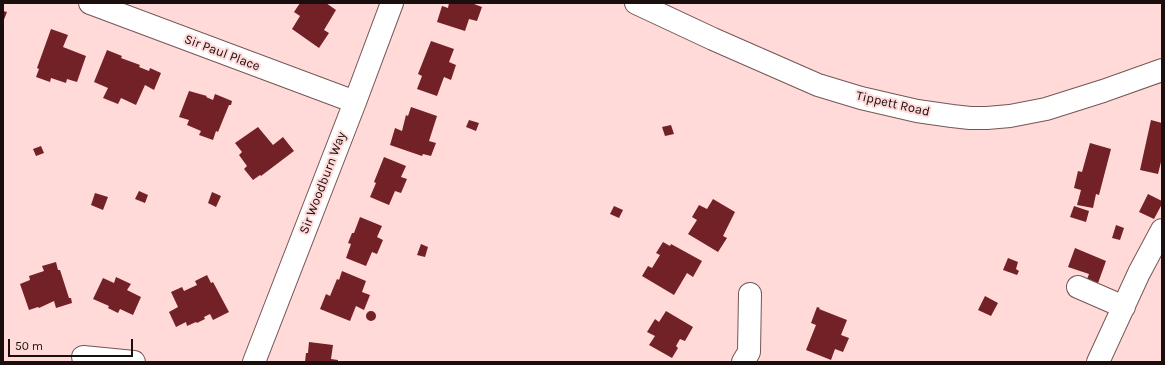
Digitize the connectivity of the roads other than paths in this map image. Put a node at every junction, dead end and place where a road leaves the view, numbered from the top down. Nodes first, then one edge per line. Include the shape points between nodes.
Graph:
1 (90, 3) edge
2 (392, 3) edge
3 (636, 3) edge
4 (1162, 70) edge
5 (355, 102) junction
6 (1162, 230) edge
7 (1078, 287) dead end
8 (750, 294) dead end
9 (1124, 307) junction
10 (83, 357) dead end
11 (134, 362) edge
12 (254, 362) edge
13 (743, 362) edge
14 (1098, 362) edge

1 - 5 street, Sir Paul Place
2 - 5 street, Sir Woodburn Way
3 - 4 street, Tippett Road via 818,85 917,111 952,116 987,118 1046,110
5 - 12 street, Sir Woodburn Way
6 - 9 street
7 - 9 street
8 - 13 street via 749,352
9 - 14 street
10 - 11 street

